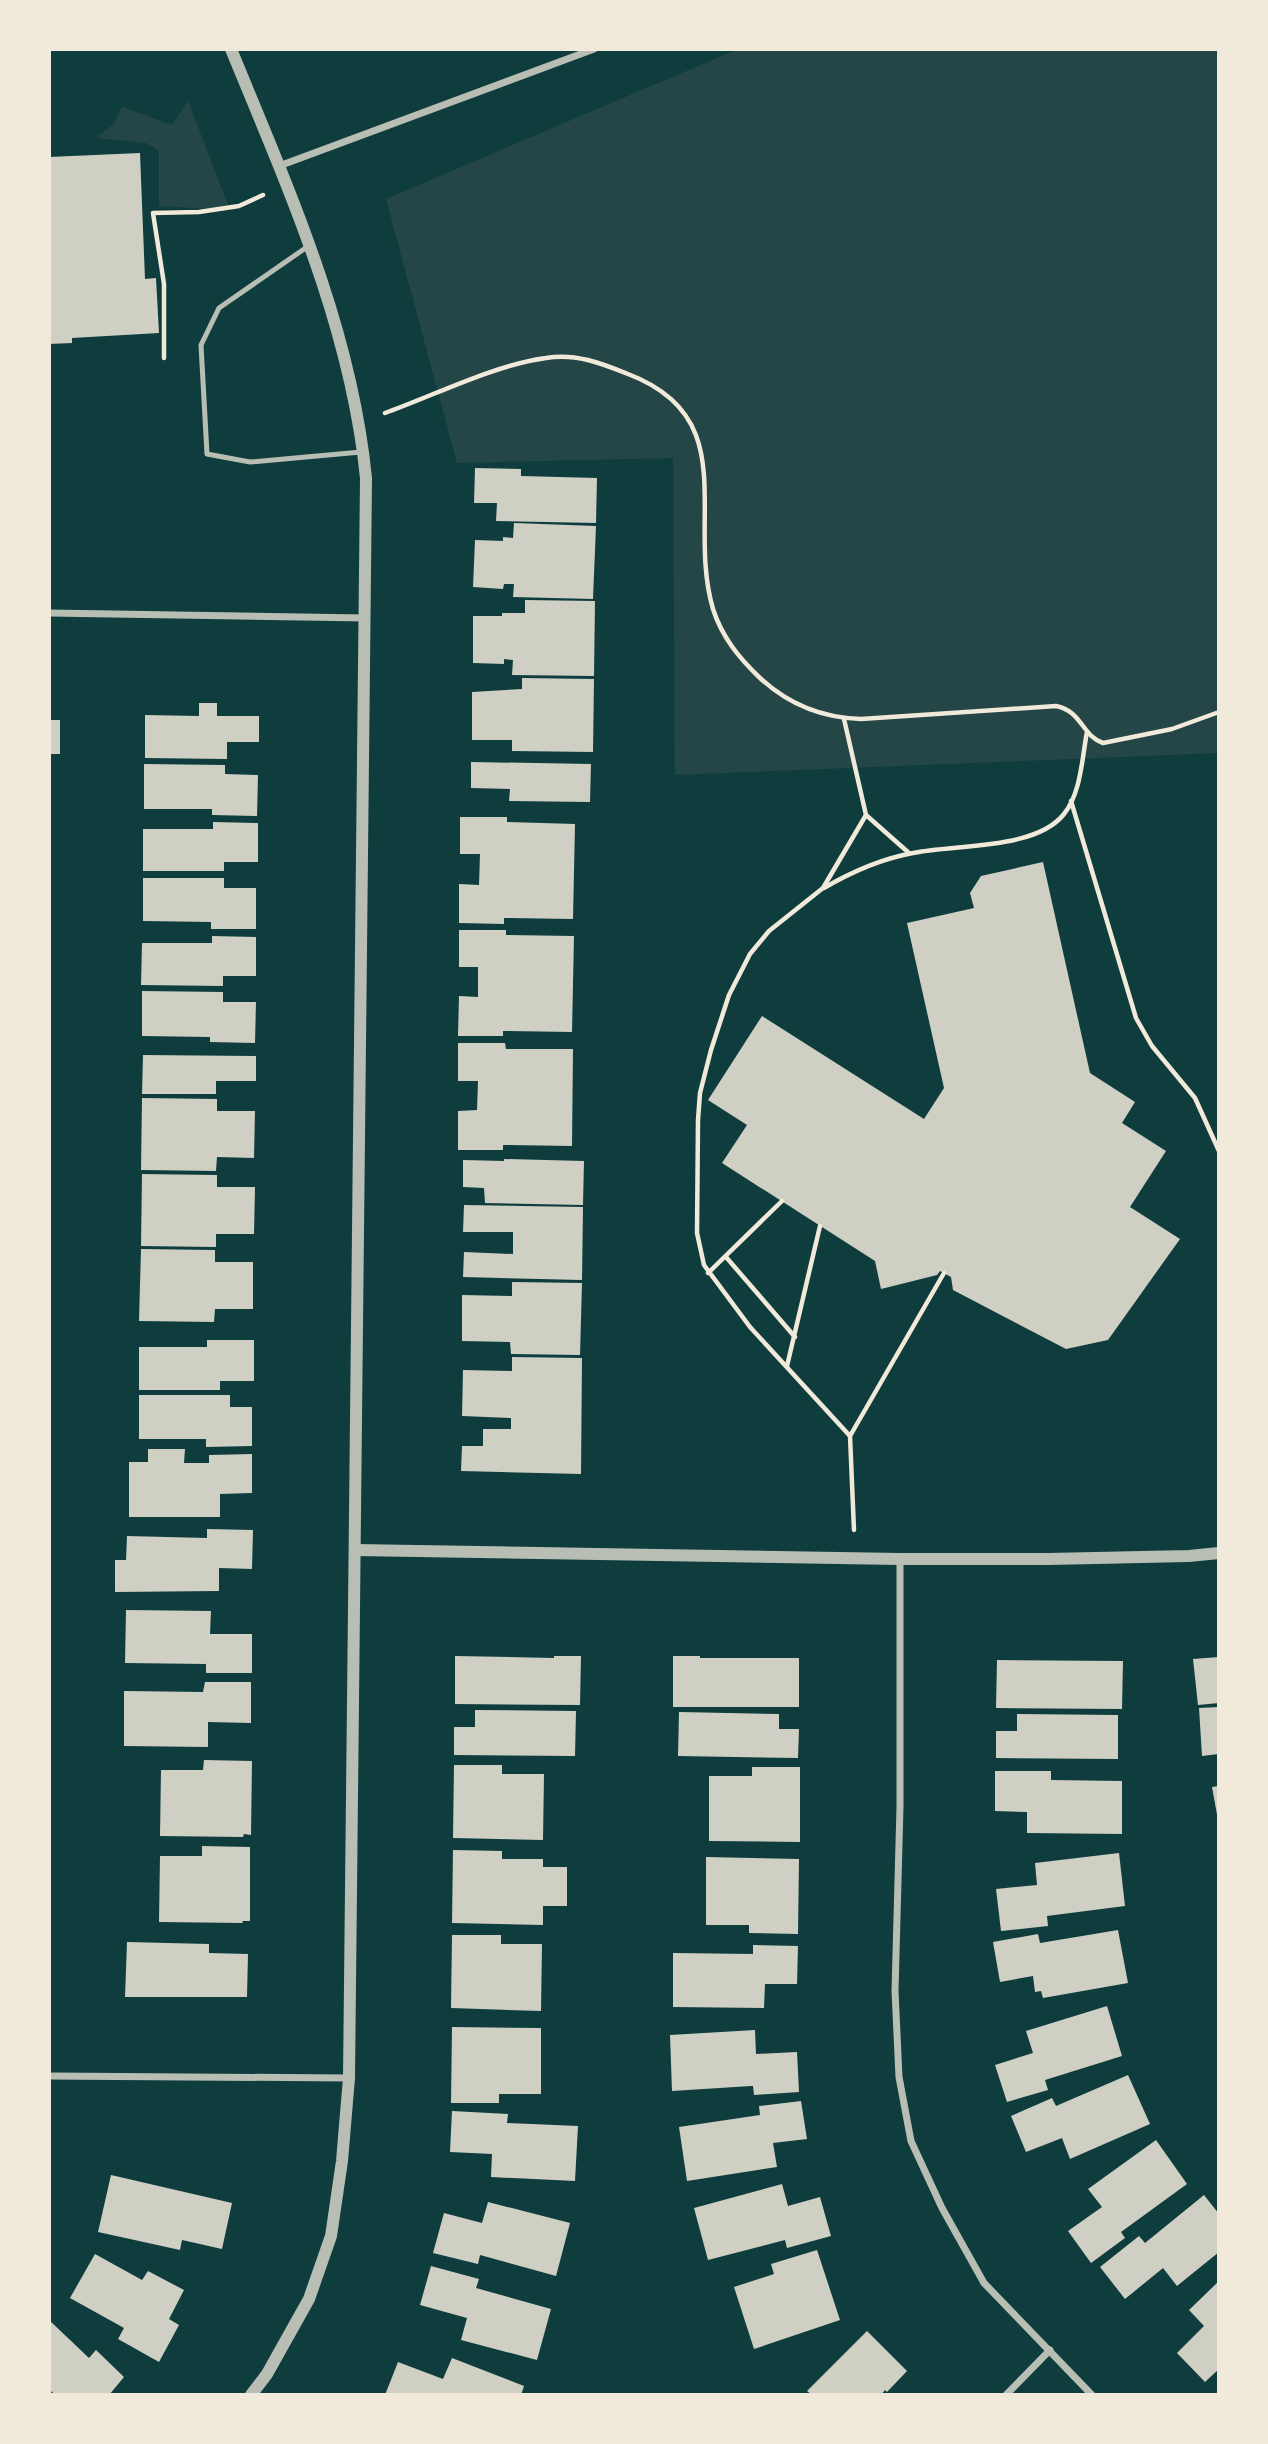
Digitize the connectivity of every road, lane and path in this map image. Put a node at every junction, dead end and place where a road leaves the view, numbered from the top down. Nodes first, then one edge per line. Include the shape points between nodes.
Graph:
1 (231, 49) edge
2 (594, 49) edge
3 (279, 166) junction
4 (286, 184) junction
5 (310, 245) junction
6 (164, 358) dead end
7 (358, 423) junction
8 (364, 452) junction
9 (49, 613) edge
10 (365, 618) junction
11 (1219, 712) edge
12 (844, 719) junction
13 (1088, 731) junction
14 (1072, 801) junction
15 (866, 815) junction
16 (909, 853) junction
17 (823, 888) junction
18 (1219, 1151) edge
19 (782, 1201) dead end
20 (820, 1226) dead end
21 (726, 1257) junction
22 (708, 1273) junction
23 (944, 1273) dead end
24 (795, 1337) junction
25 (787, 1367) junction
26 (850, 1436) junction
27 (355, 1550) junction
28 (1219, 1553) edge
29 (855, 1558) junction
30 (900, 1559) junction
31 (49, 2076) edge
32 (349, 2078) junction
33 (1049, 2350) junction
34 (251, 2395) edge
35 (1006, 2395) edge
36 (1092, 2395) edge

1 - 3 street
2 - 3 street
3 - 4 street
4 - 5 street
4 - 6 path via 239,206 153,214 164,284
5 - 7 street via 343,353
5 - 8 lane via 219,309 201,345 207,454 250,462
7 - 8 street
7 - 12 path via 517,364 547,358 592,360 664,390 679,404 696,433 704,475 707,574 724,636 756,674 782,695 815,712
8 - 10 street
9 - 10 street
10 - 27 street
11 - 13 path via 1183,726 1107,743
12 - 13 path via 1056,706 1070,711
12 - 15 path
13 - 14 path
14 - 16 path via 1059,820 1028,836
14 - 18 path via 1136,1018 1152,1046 1195,1098
15 - 16 path
15 - 17 path
16 - 17 path via 868,864
17 - 22 path via 769,931 750,954 729,995 710,1050 699,1107 697,1221 698,1248
19 - 21 path
20 - 24 path
21 - 22 path
21 - 24 path
22 - 25 path
23 - 26 path
24 - 25 path
25 - 26 path
26 - 29 path
27 - 29 street
27 - 32 street
28 - 30 street
29 - 30 street
30 - 33 street via 898,2077 911,2141 942,2208 984,2283
31 - 32 street
32 - 34 street via 331,2236 309,2299
33 - 35 street
33 - 36 street

